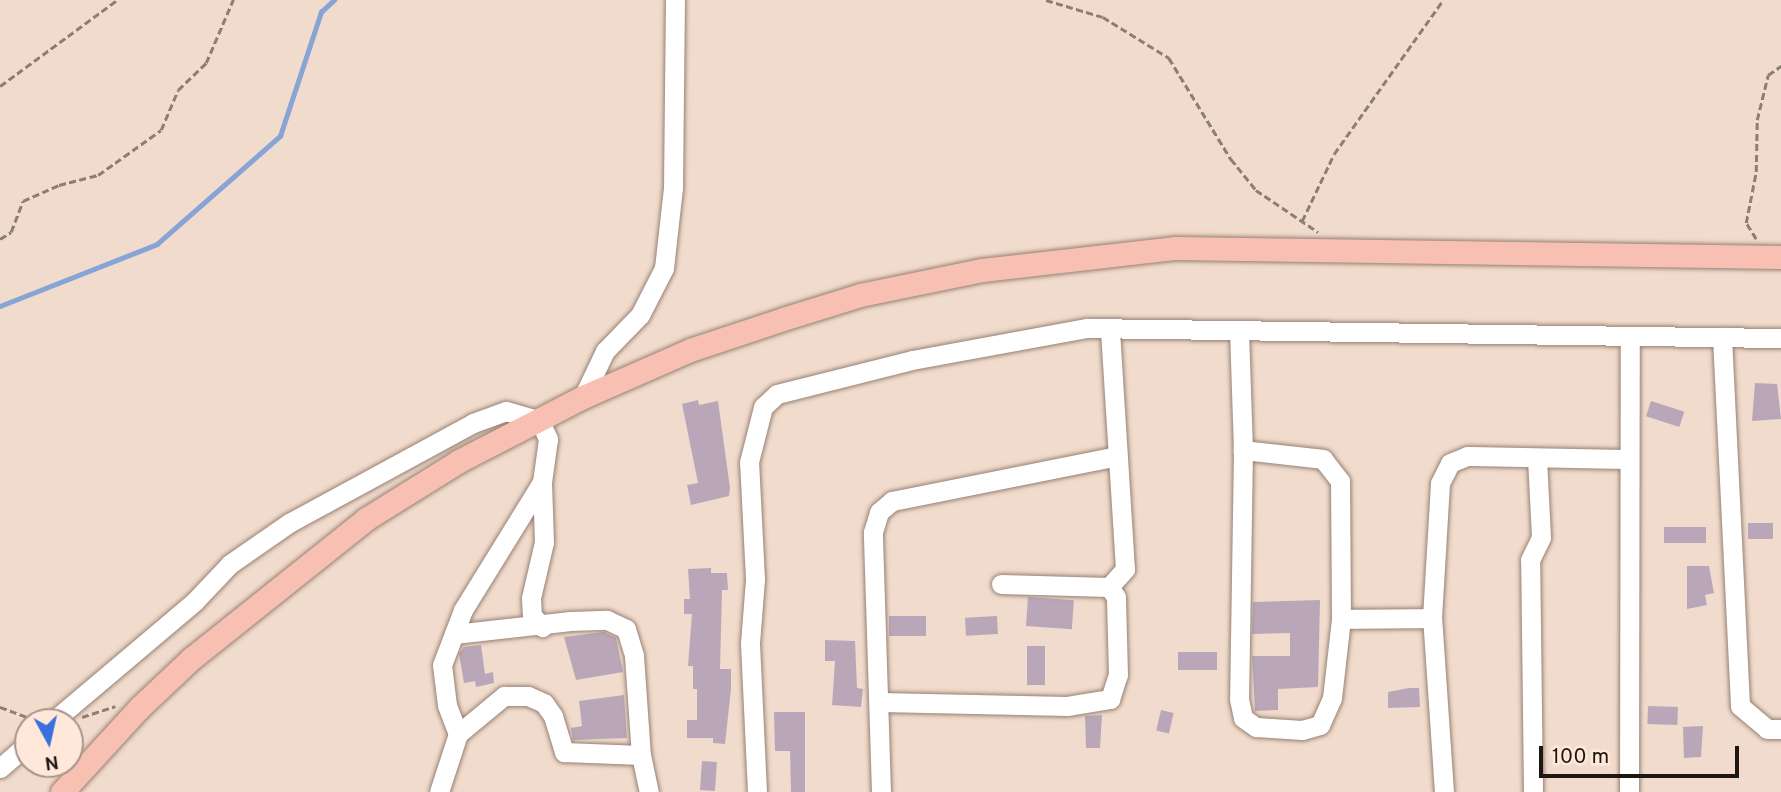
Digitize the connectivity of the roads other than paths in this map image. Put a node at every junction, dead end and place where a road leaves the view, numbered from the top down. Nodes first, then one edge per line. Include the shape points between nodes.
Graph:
1 (676, 0) edge
2 (1774, 256) edge
3 (1110, 328) junction
4 (1239, 330) junction
5 (1630, 336) junction
6 (1722, 337) junction
7 (1781, 338) edge
8 (583, 397) junction
9 (540, 421) junction
10 (1243, 450) junction
11 (1118, 456) junction
12 (1537, 458) junction
13 (1629, 459) junction
14 (542, 482) junction
15 (1000, 584) dead end
16 (1109, 587) junction
17 (1432, 618) junction
18 (1341, 619) junction
19 (542, 627) junction
20 (454, 634) junction
21 (880, 702) junction
22 (68, 708) edge
23 (1781, 729) edge
24 (458, 734) junction
25 (641, 755) junction
26 (14, 756) edge
27 (0, 768) edge
28 (62, 792) edge
29 (439, 792) edge
30 (649, 792) edge
31 (757, 792) edge
32 (881, 792) edge
33 (1444, 792) edge
34 (1533, 792) edge
35 (1629, 792) edge

1 - 8 street via 673,188 664,268 640,315 606,351
2 - 8 main road via 1176,248 982,270 860,295 783,319 690,350
3 - 4 street
3 - 11 street
3 - 31 street via 1087,328 912,359 777,394 763,407 749,462
4 - 5 street
4 - 10 street
5 - 6 street
5 - 13 street
6 - 7 street
6 - 23 street via 1740,706 1767,729
8 - 9 main road
9 - 14 street via 548,439
9 - 22 street via 506,411 473,423 289,523 230,564 194,601
9 - 28 main road via 460,461 366,519 278,586 139,707
10 - 18 street via 1323,458 1334,470 1340,481
10 - 18 street via 1239,699 1243,718 1256,727 1302,730 1320,725 1332,698
11 - 16 street via 1125,569
11 - 21 street via 892,501 879,512 873,532
12 - 13 street
12 - 17 street via 1467,456 1450,463 1440,483
12 - 34 street via 1541,537 1530,560
13 - 35 street
14 - 19 street via 544,542 531,598 532,615
14 - 20 street via 463,610
15 - 16 street
16 - 21 street via 1116,597 1118,675 1110,699 1067,706
17 - 18 street
17 - 33 street
19 - 20 street
19 - 25 street via 607,620 626,629 634,656
20 - 24 street via 442,665 447,705
21 - 32 street
24 - 25 street via 504,696 528,696 544,703 553,716 564,752
24 - 29 street
25 - 30 street
26 - 27 street

